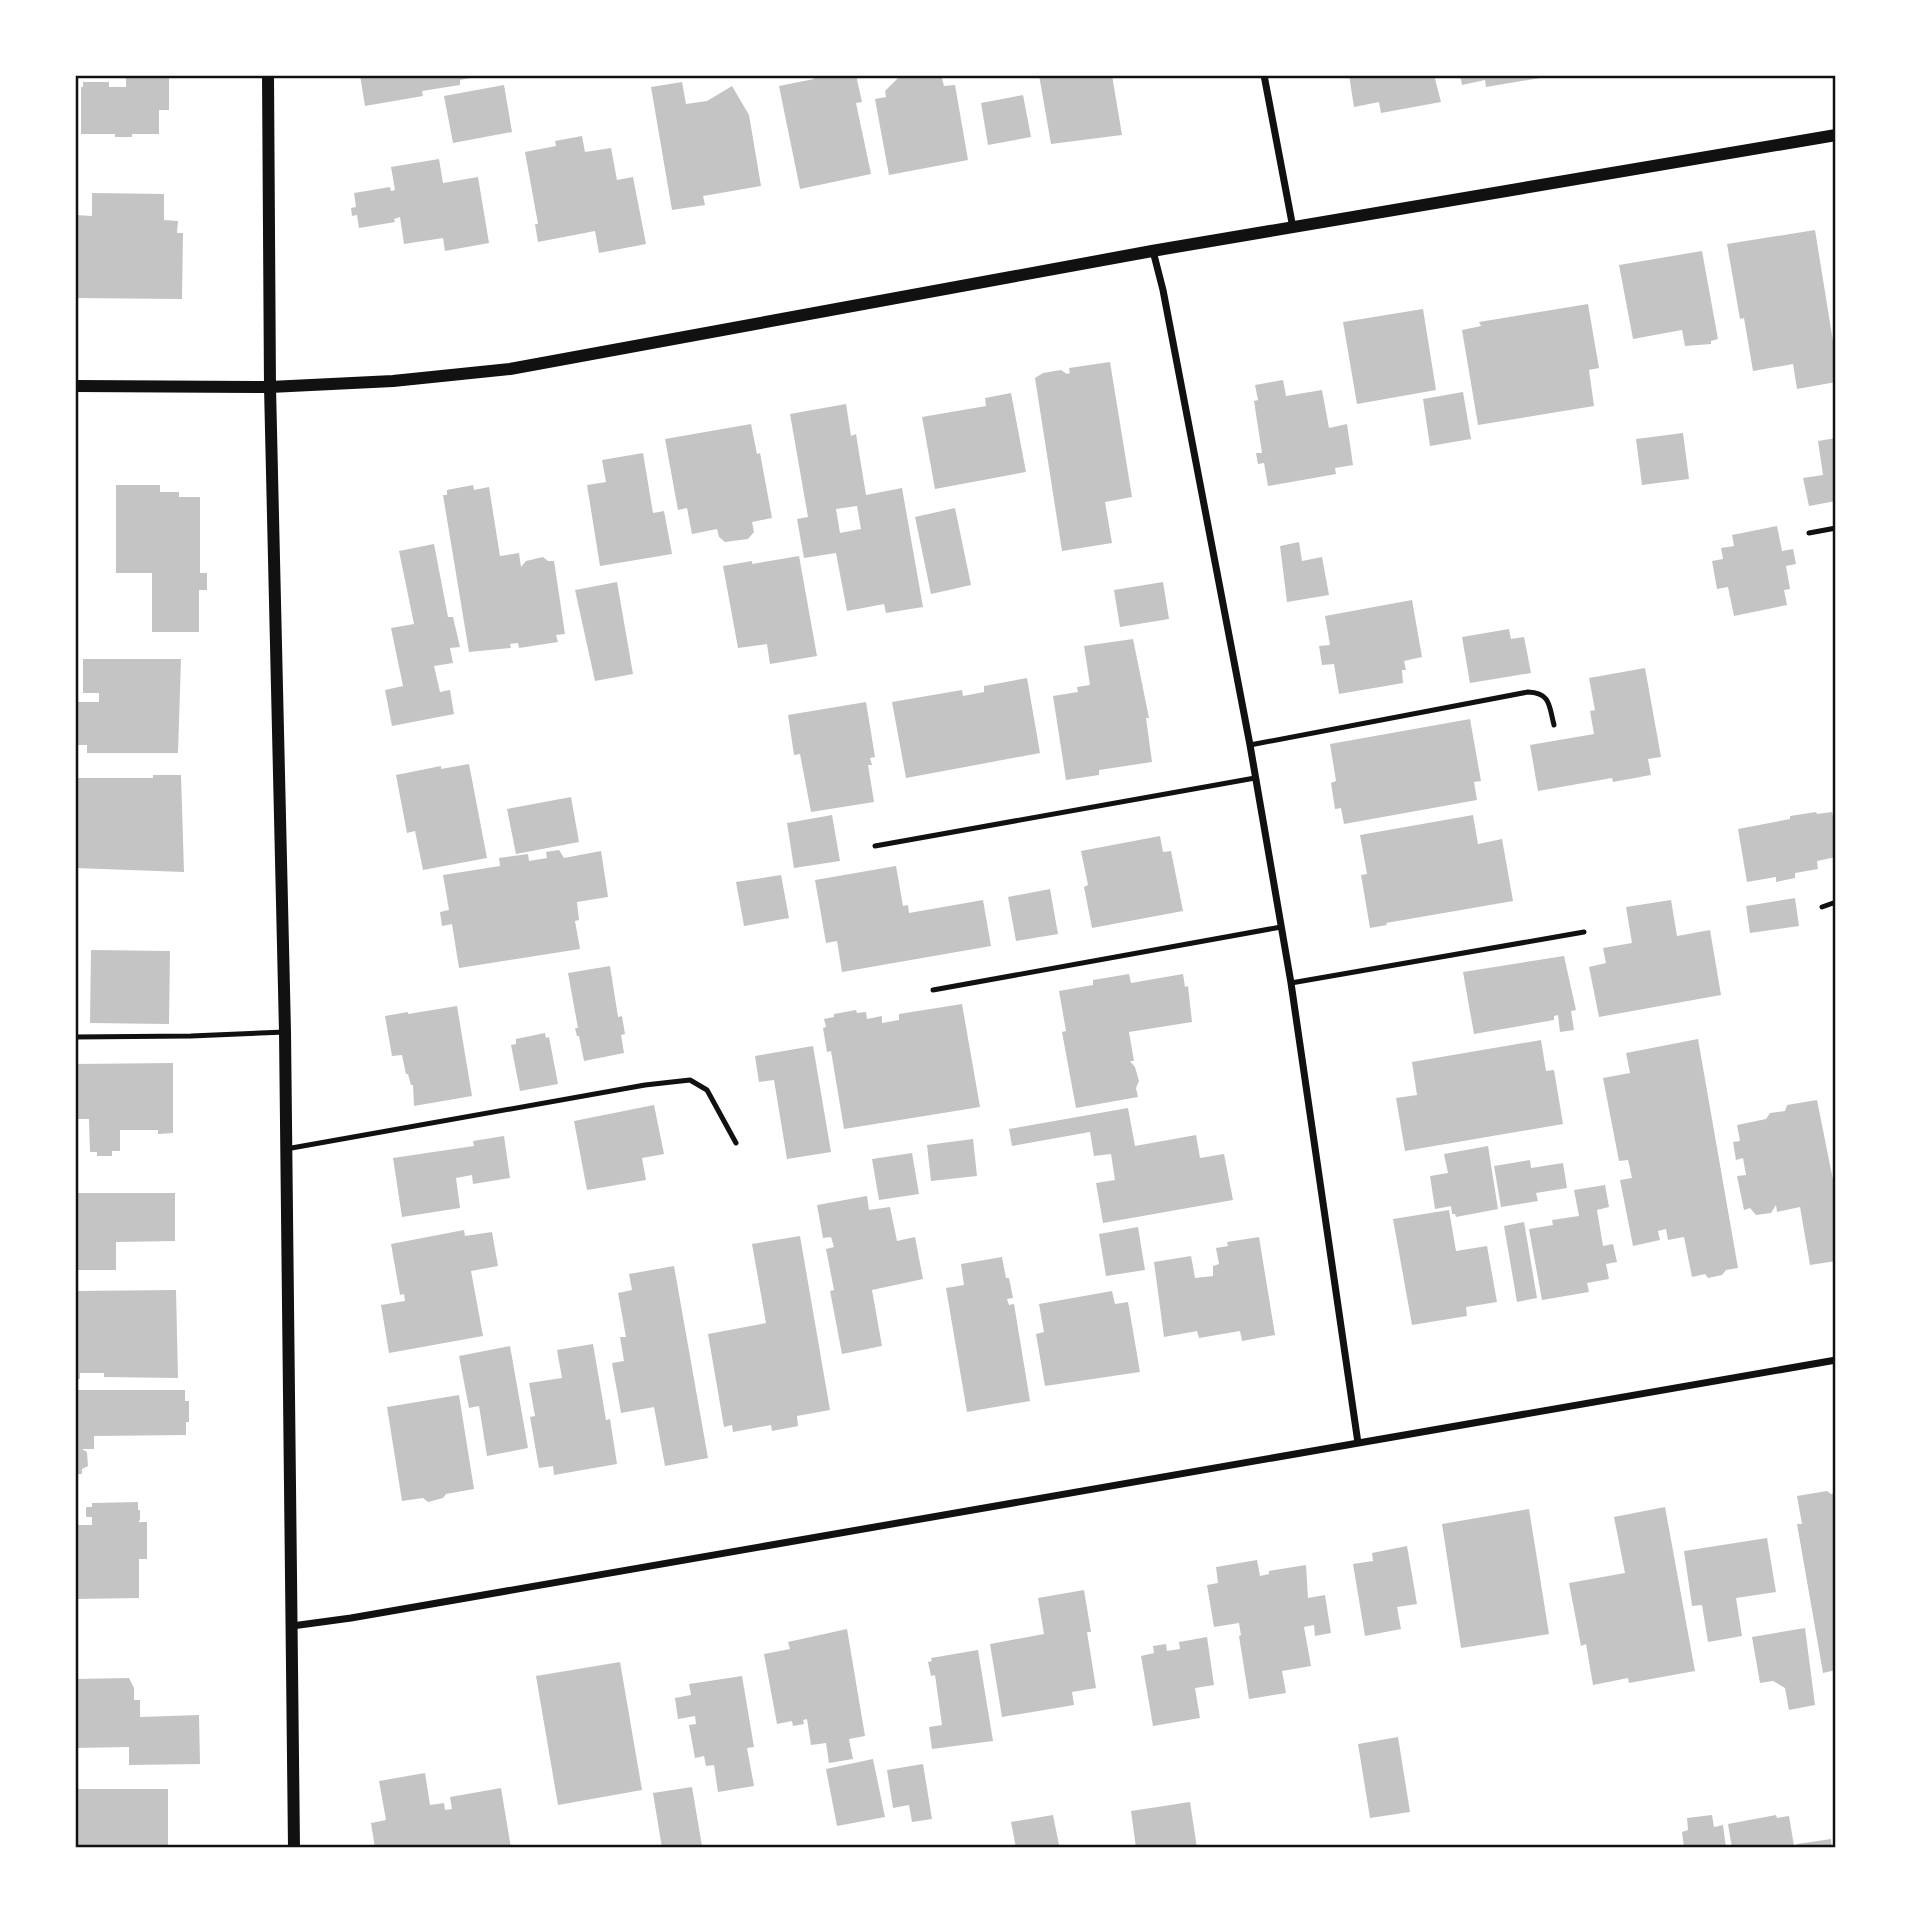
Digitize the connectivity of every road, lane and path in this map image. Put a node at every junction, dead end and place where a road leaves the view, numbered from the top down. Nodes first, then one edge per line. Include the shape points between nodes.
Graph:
1 (268, 75) edge
2 (1264, 75) edge
3 (1836, 135) edge
4 (1293, 228) junction
5 (1153, 251) junction
6 (75, 386) edge
7 (270, 387) junction
8 (1836, 528) edge
9 (1809, 533) dead end
10 (1554, 725) dead end
11 (1250, 745) junction
12 (1255, 778) junction
13 (875, 846) dead end
14 (1836, 902) edge
15 (1822, 907) dead end
16 (1280, 926) junction
17 (1584, 932) dead end
18 (1291, 983) junction
19 (933, 990) dead end
20 (285, 1031) junction
21 (75, 1037) edge
22 (736, 1143) dead end
23 (286, 1149) junction
24 (1836, 1360) edge
25 (1358, 1443) junction
26 (292, 1626) junction
27 (294, 1848) edge

1 - 7 street
2 - 4 street
3 - 4 street
4 - 5 street
5 - 7 street via 510,369
5 - 11 street
6 - 7 street
7 - 20 street
8 - 9 lane
10 - 11 lane via 1548,700 1540,692 1528,692
11 - 12 street
12 - 13 lane
12 - 16 street
14 - 15 lane
16 - 18 street
16 - 19 lane
17 - 18 lane
18 - 25 street
20 - 21 lane
20 - 23 street
22 - 23 lane via 707,1090 690,1080
23 - 26 street
24 - 25 street
25 - 26 street
26 - 27 street

